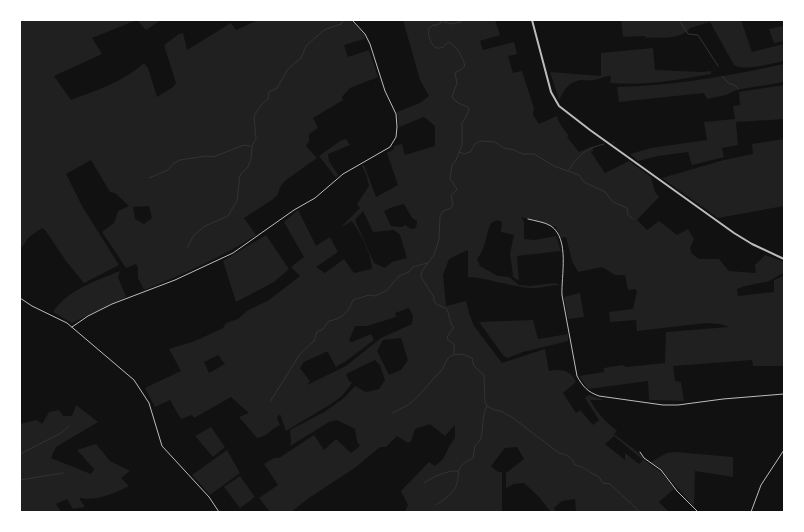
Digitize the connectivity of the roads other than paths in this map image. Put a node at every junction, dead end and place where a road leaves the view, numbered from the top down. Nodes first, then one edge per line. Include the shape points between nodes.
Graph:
1 (352, 20) edge
2 (532, 20) edge
3 (528, 219) dead end
4 (784, 259) edge
5 (20, 298) edge
6 (72, 326) junction
7 (784, 394) edge
8 (784, 450) edge
9 (640, 452) dead end
10 (218, 512) edge
11 (698, 512) edge
12 (751, 512) edge

1 - 6 street via 368,39 396,114 396,136 390,147 343,174 315,198 233,253 112,304
2 - 4 street via 551,92 559,106 734,233
3 - 7 street via 554,228 560,240 564,259 562,296 577,376 590,393 663,405
5 - 6 street
6 - 10 street via 134,380 149,403 162,446 202,489
8 - 12 street via 761,485
9 - 11 street via 661,470

